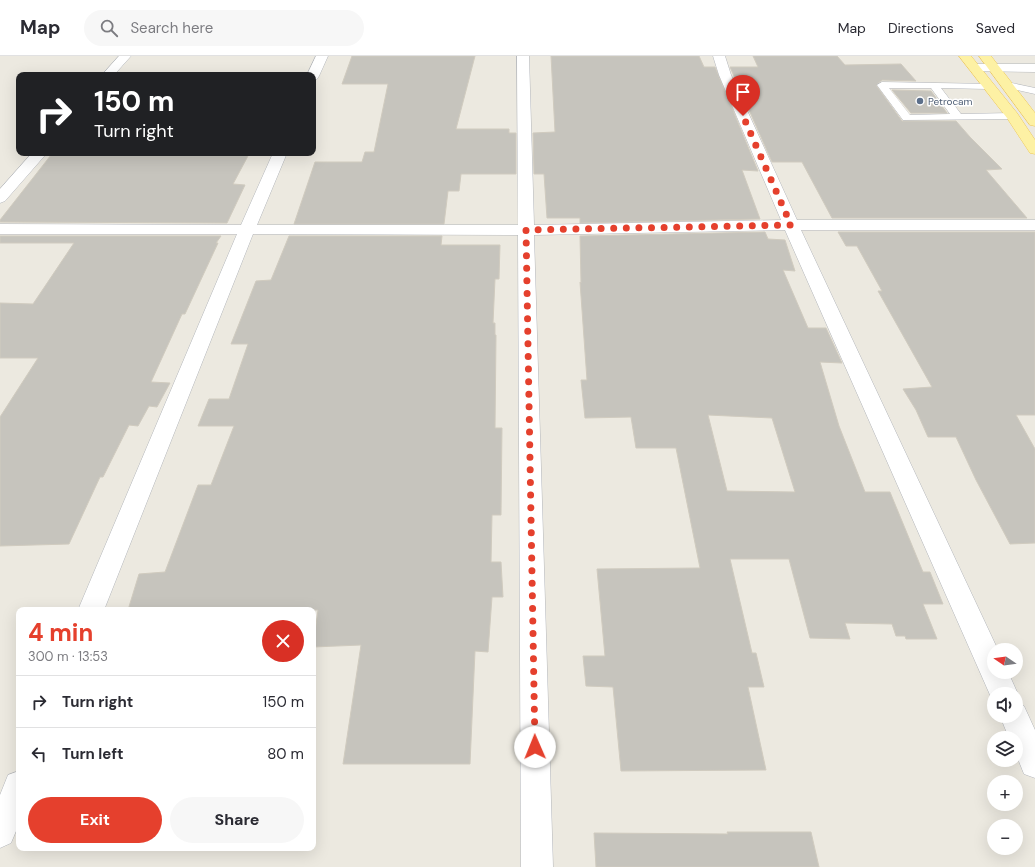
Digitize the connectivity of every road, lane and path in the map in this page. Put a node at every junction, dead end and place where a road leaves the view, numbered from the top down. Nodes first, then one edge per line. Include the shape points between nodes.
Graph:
1 (125, 56) edge
2 (322, 56) edge
3 (523, 56) edge
4 (719, 56) edge
5 (965, 56) edge
6 (985, 56) edge
7 (1035, 68) edge
8 (111, 72) edge
9 (315, 72) edge
10 (978, 72) junction
11 (998, 72) junction
12 (1035, 74) edge
13 (1007, 85) junction
14 (934, 86) junction
15 (988, 86) junction
16 (1035, 91) edge
17 (896, 103) junction
18 (907, 103) dead end
19 (957, 116) junction
20 (1012, 116) junction
21 (1035, 122) edge
22 (1035, 150) edge
23 (37, 156) edge
24 (279, 156) edge
25 (0, 198) edge
26 (1035, 224) edge
27 (791, 225) junction
28 (0, 229) edge
29 (247, 230) junction
30 (526, 230) junction
31 (92, 607) edge
32 (1001, 687) edge
33 (1017, 723) edge
34 (1035, 763) edge
35 (16, 793) edge
36 (0, 832) edge
37 (537, 867) edge

1 - 8 street
2 - 9 street
3 - 30 street
4 - 27 street
5 - 10 main road
6 - 11 main road
7 - 11 street
10 - 11 street
10 - 15 main road
11 - 12 street
11 - 13 main road
13 - 16 lane
13 - 21 main road
14 - 15 lane
14 - 17 lane via 882,85
14 - 19 lane
15 - 20 main road
17 - 18 lane
17 - 19 lane via 907,118
19 - 20 lane
20 - 22 main road
23 - 25 street
24 - 29 street
26 - 27 street
27 - 30 street
27 - 32 street
28 - 29 street
29 - 30 street
29 - 31 street
30 - 37 street
33 - 34 street
35 - 36 street

